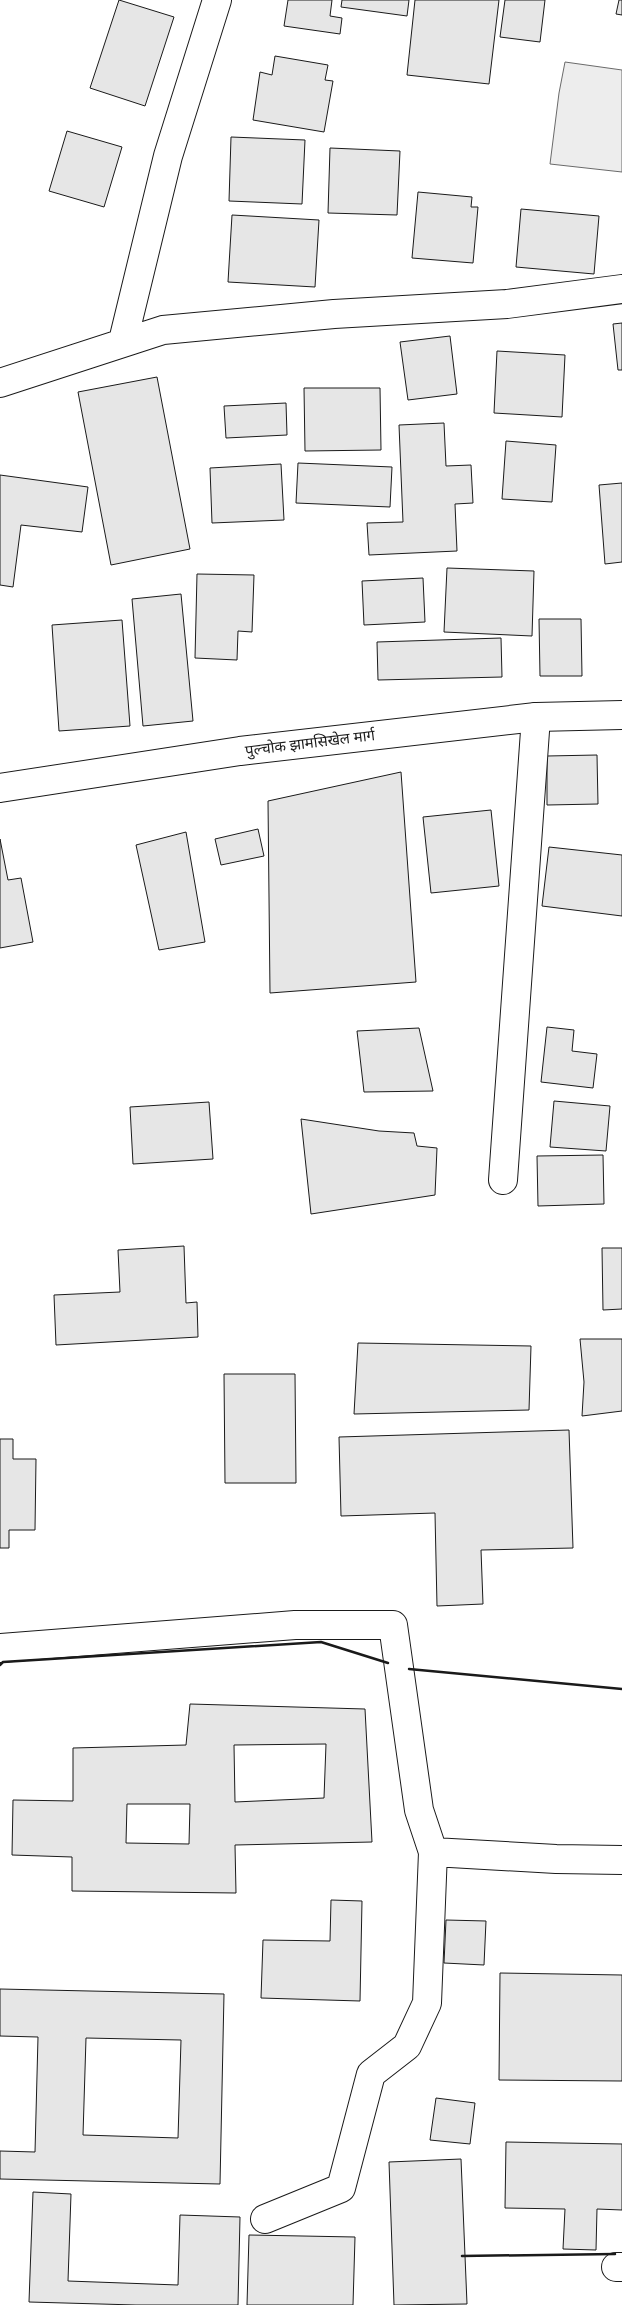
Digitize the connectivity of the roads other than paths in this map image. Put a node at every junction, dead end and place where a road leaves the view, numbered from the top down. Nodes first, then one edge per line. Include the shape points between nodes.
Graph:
1 (217, 0) edge
2 (622, 289) edge
3 (123, 341) junction
4 (0, 383) edge
5 (622, 715) edge
6 (536, 717) junction
7 (0, 788) edge
8 (503, 1180) dead end
9 (0, 1648) edge
10 (433, 1852) junction
11 (622, 1860) edge
12 (265, 2219) dead end

1 - 3 street via 168,156
2 - 3 street via 507,304 334,314 172,329
3 - 4 street
5 - 6 street, पुल्चोक झामसिखेल मार्ग
6 - 7 street, पुल्चोक झामसिखेल मार्ग via 240,751
6 - 8 street
9 - 10 street via 295,1625 393,1625 419,1810
10 - 11 street
10 - 12 street via 427,2003 407,2046 371,2074 341,2188

